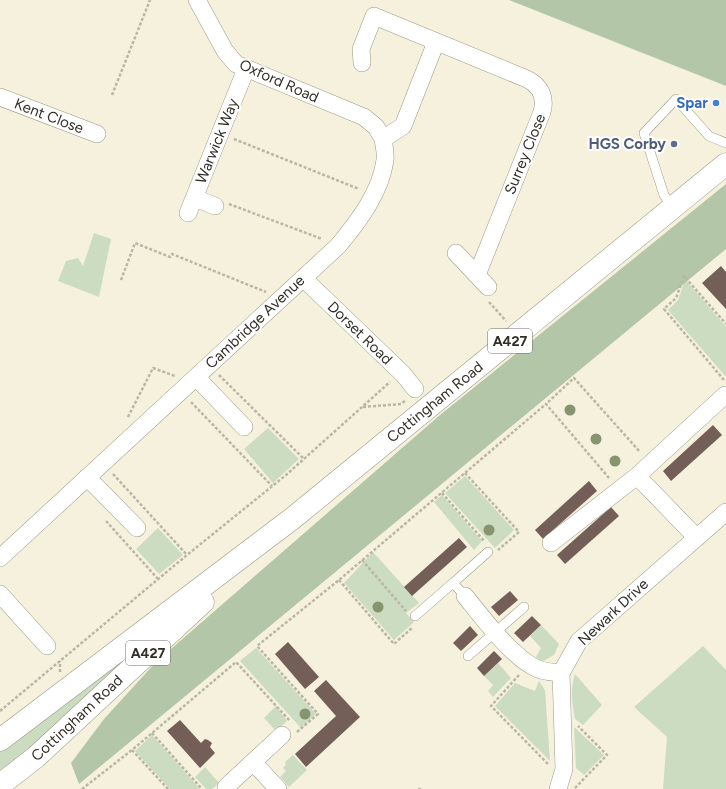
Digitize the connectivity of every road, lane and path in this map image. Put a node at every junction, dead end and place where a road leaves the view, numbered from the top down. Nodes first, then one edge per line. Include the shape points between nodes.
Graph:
1 (150, 0) edge
2 (197, 0) edge
3 (436, 42) junction
4 (362, 63) dead end
5 (246, 69) junction
6 (112, 95) dead end
7 (0, 97) edge
8 (97, 134) dead end
9 (220, 134) junction
10 (383, 139) junction
11 (726, 143) edge
12 (726, 164) edge
13 (373, 195) junction
14 (195, 198) junction
15 (216, 206) joint
16 (672, 207) junction
17 (188, 214) dead end
18 (338, 246) junction
19 (456, 253) dead end
20 (477, 275) junction
21 (302, 278) junction
22 (121, 280) dead end
23 (488, 287) joint
24 (275, 304) junction
25 (506, 321) dead end
26 (726, 324) edge
27 (210, 366) junction
28 (189, 384) junction
29 (415, 389) dead end
30 (722, 399) edge
31 (546, 404) junction
32 (363, 407) dead end
33 (244, 428) dead end
34 (130, 438) junction
35 (304, 459) junction
36 (103, 463) junction
37 (650, 464) junction
38 (465, 473) junction
39 (637, 476) junction
40 (87, 478) junction
41 (272, 486) junction
42 (619, 488) junction
43 (442, 492) junction
44 (726, 512) edge
45 (102, 516) dead end
46 (294, 518) junction
47 (137, 528) dead end
48 (696, 537) junction
49 (551, 543) dead end
50 (490, 550) junction
51 (187, 555) junction
52 (0, 558) edge
53 (362, 560) junction
54 (158, 579) junction
55 (339, 580) junction
56 (453, 583) junction
57 (0, 594) edge
58 (465, 596) joint
59 (524, 607) dead end
60 (413, 617) junction
61 (495, 632) junction
62 (46, 646) dead end
63 (468, 656) dead end
64 (529, 664) junction
65 (561, 673) junction
66 (0, 711) edge
67 (562, 714) junction
68 (299, 730) junction
69 (152, 733) junction
70 (288, 735) joint
71 (0, 740) edge
72 (132, 750) junction
73 (253, 762) junction
74 (560, 783) edge
75 (0, 785) edge
76 (226, 787) dead end
77 (82, 789) edge
78 (168, 789) edge
79 (202, 789) edge
80 (278, 789) edge
81 (574, 789) edge

1 - 6 path
2 - 5 street, Oxford Road via 225,52 236,64
3 - 4 street, Surrey Close via 374,16 361,49
3 - 10 street via 403,126
3 - 20 street, Surrey Close via 533,82 540,90 544,101 541,116
5 - 9 street, Warwick Way
5 - 10 street, Oxford Road via 364,117 376,127
7 - 8 street, Kent Close
9 - 13 path
9 - 14 street, Warwick Way
10 - 13 street, Cambridge Avenue via 385,160
11 - 16 lane via 709,136 676,100 644,133 664,195
12 - 16 highway, Cottingham Road / A427
13 - 18 street, Cambridge Avenue via 358,222
14 - 15 street
14 - 17 street, Warwick Way
15 - 18 path via 218,200
16 - 46 highway, Cottingham Road / A427
18 - 21 street, Cambridge Avenue
19 - 20 street
20 - 23 street
21 - 24 street, Cambridge Avenue
21 - 29 street, Dorset Road via 404,374
22 - 24 path via 135,243 170,257 172,254 266,292 267,298
23 - 25 path via 484,295
24 - 27 street, Cambridge Avenue
26 - 30 path via 684,276 676,298 664,309
27 - 28 street, Cambridge Avenue
27 - 35 path
28 - 33 street
28 - 34 street, Cambridge Avenue
28 - 34 path via 153,368 122,429
28 - 41 path
30 - 37 street
31 - 37 path via 574,378
31 - 38 path
31 - 42 path
32 - 35 path
34 - 36 street, Cambridge Avenue
35 - 41 path
36 - 40 street, Cambridge Avenue
36 - 51 path
37 - 39 street
38 - 43 path
38 - 50 path via 519,532
39 - 42 street
39 - 48 street
40 - 47 street
40 - 52 street, Cambridge Avenue
41 - 51 path
42 - 49 street
43 - 50 path
43 - 53 path
44 - 48 street, Newark Drive
45 - 54 path
46 - 71 highway, Cottingham Road / A427
46 - 75 highway, Cottingham Road / A427 via 36,757
48 - 65 street, Newark Drive via 579,641
50 - 56 lane
51 - 54 path
53 - 55 path
53 - 60 path
54 - 66 path
55 - 60 path via 394,644 418,623
55 - 68 path via 257,646 318,714
56 - 58 lane
56 - 60 lane
57 - 62 street
58 - 61 street
59 - 61 lane
61 - 63 lane
61 - 64 street
64 - 65 street via 538,669
64 - 74 path via 491,706
65 - 67 street
67 - 74 street via 564,769
67 - 81 path via 573,720 607,755
68 - 69 path via 236,662
68 - 70 path
69 - 72 path
69 - 79 path
70 - 73 street
72 - 77 path
72 - 78 path
73 - 76 street
73 - 80 street

